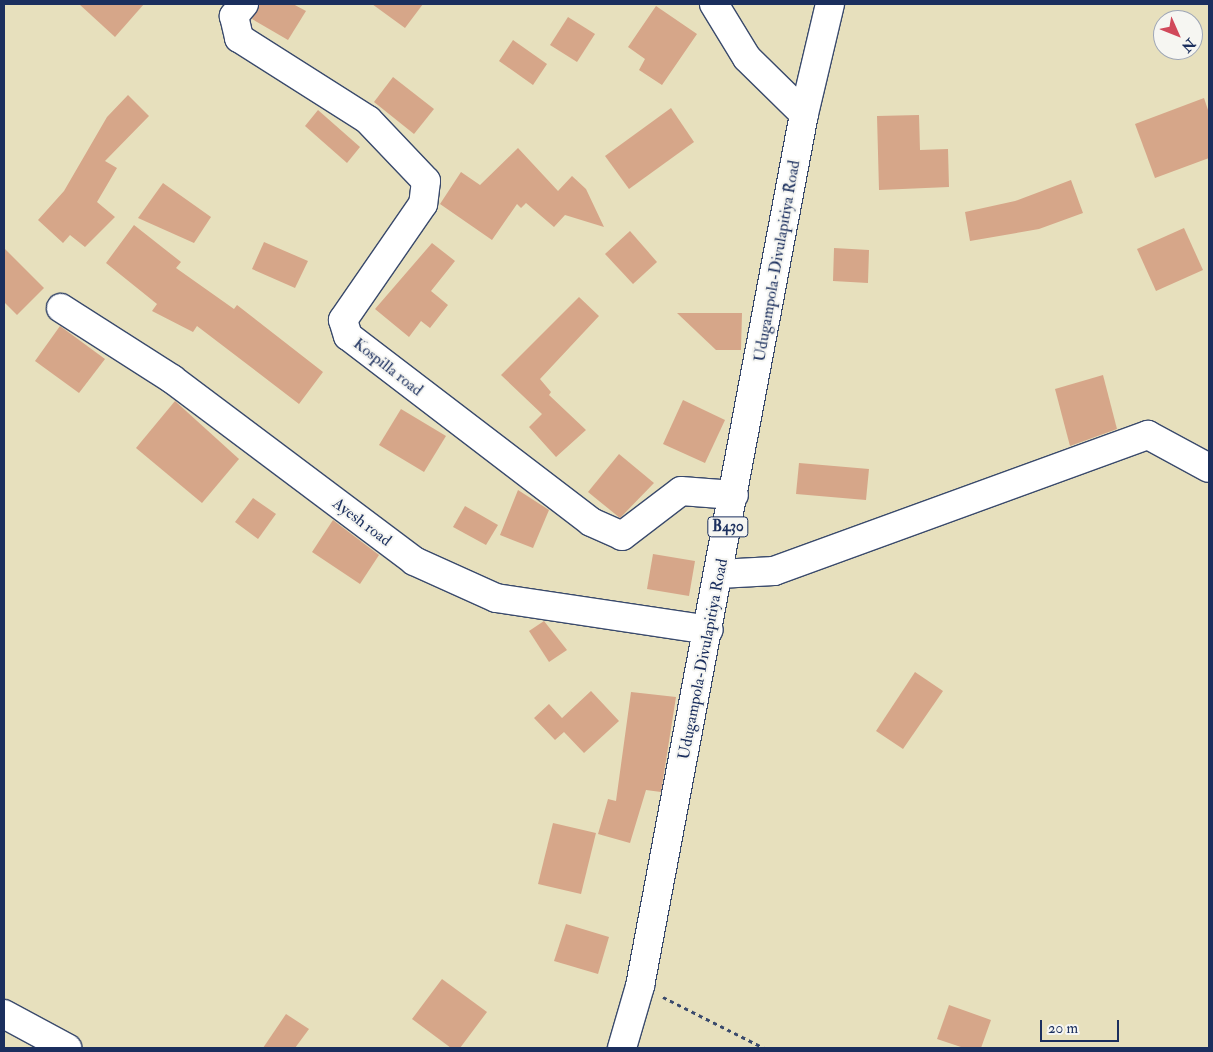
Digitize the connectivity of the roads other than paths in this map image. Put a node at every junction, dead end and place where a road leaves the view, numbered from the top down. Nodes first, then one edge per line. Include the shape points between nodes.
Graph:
1 (244, 4) edge
2 (714, 4) edge
3 (830, 4) edge
4 (804, 114) junction
5 (61, 308) dead end
6 (1209, 468) edge
7 (734, 495) junction
8 (720, 574) junction
9 (709, 630) junction
10 (4, 1014) edge
11 (67, 1048) edge
12 (622, 1048) edge

1 - 7 street, Kospilla road via 234,16 239,38 368,120 426,181 423,204 343,320 348,336 591,522 622,536 681,491
2 - 4 street via 747,58
3 - 4 street, Udugampola-Divulapitiya Road / B430
4 - 7 street, Udugampola-Divulapitiya Road / B430
5 - 9 street, Ayesh road via 172,379 414,561 496,598
6 - 8 street via 1148,435 774,571
7 - 8 street, Udugampola-Divulapitiya Road / B430
8 - 9 street, Udugampola-Divulapitiya Road / B430
9 - 12 street, Udugampola-Divulapitiya Road / B430 via 640,986
10 - 11 street

